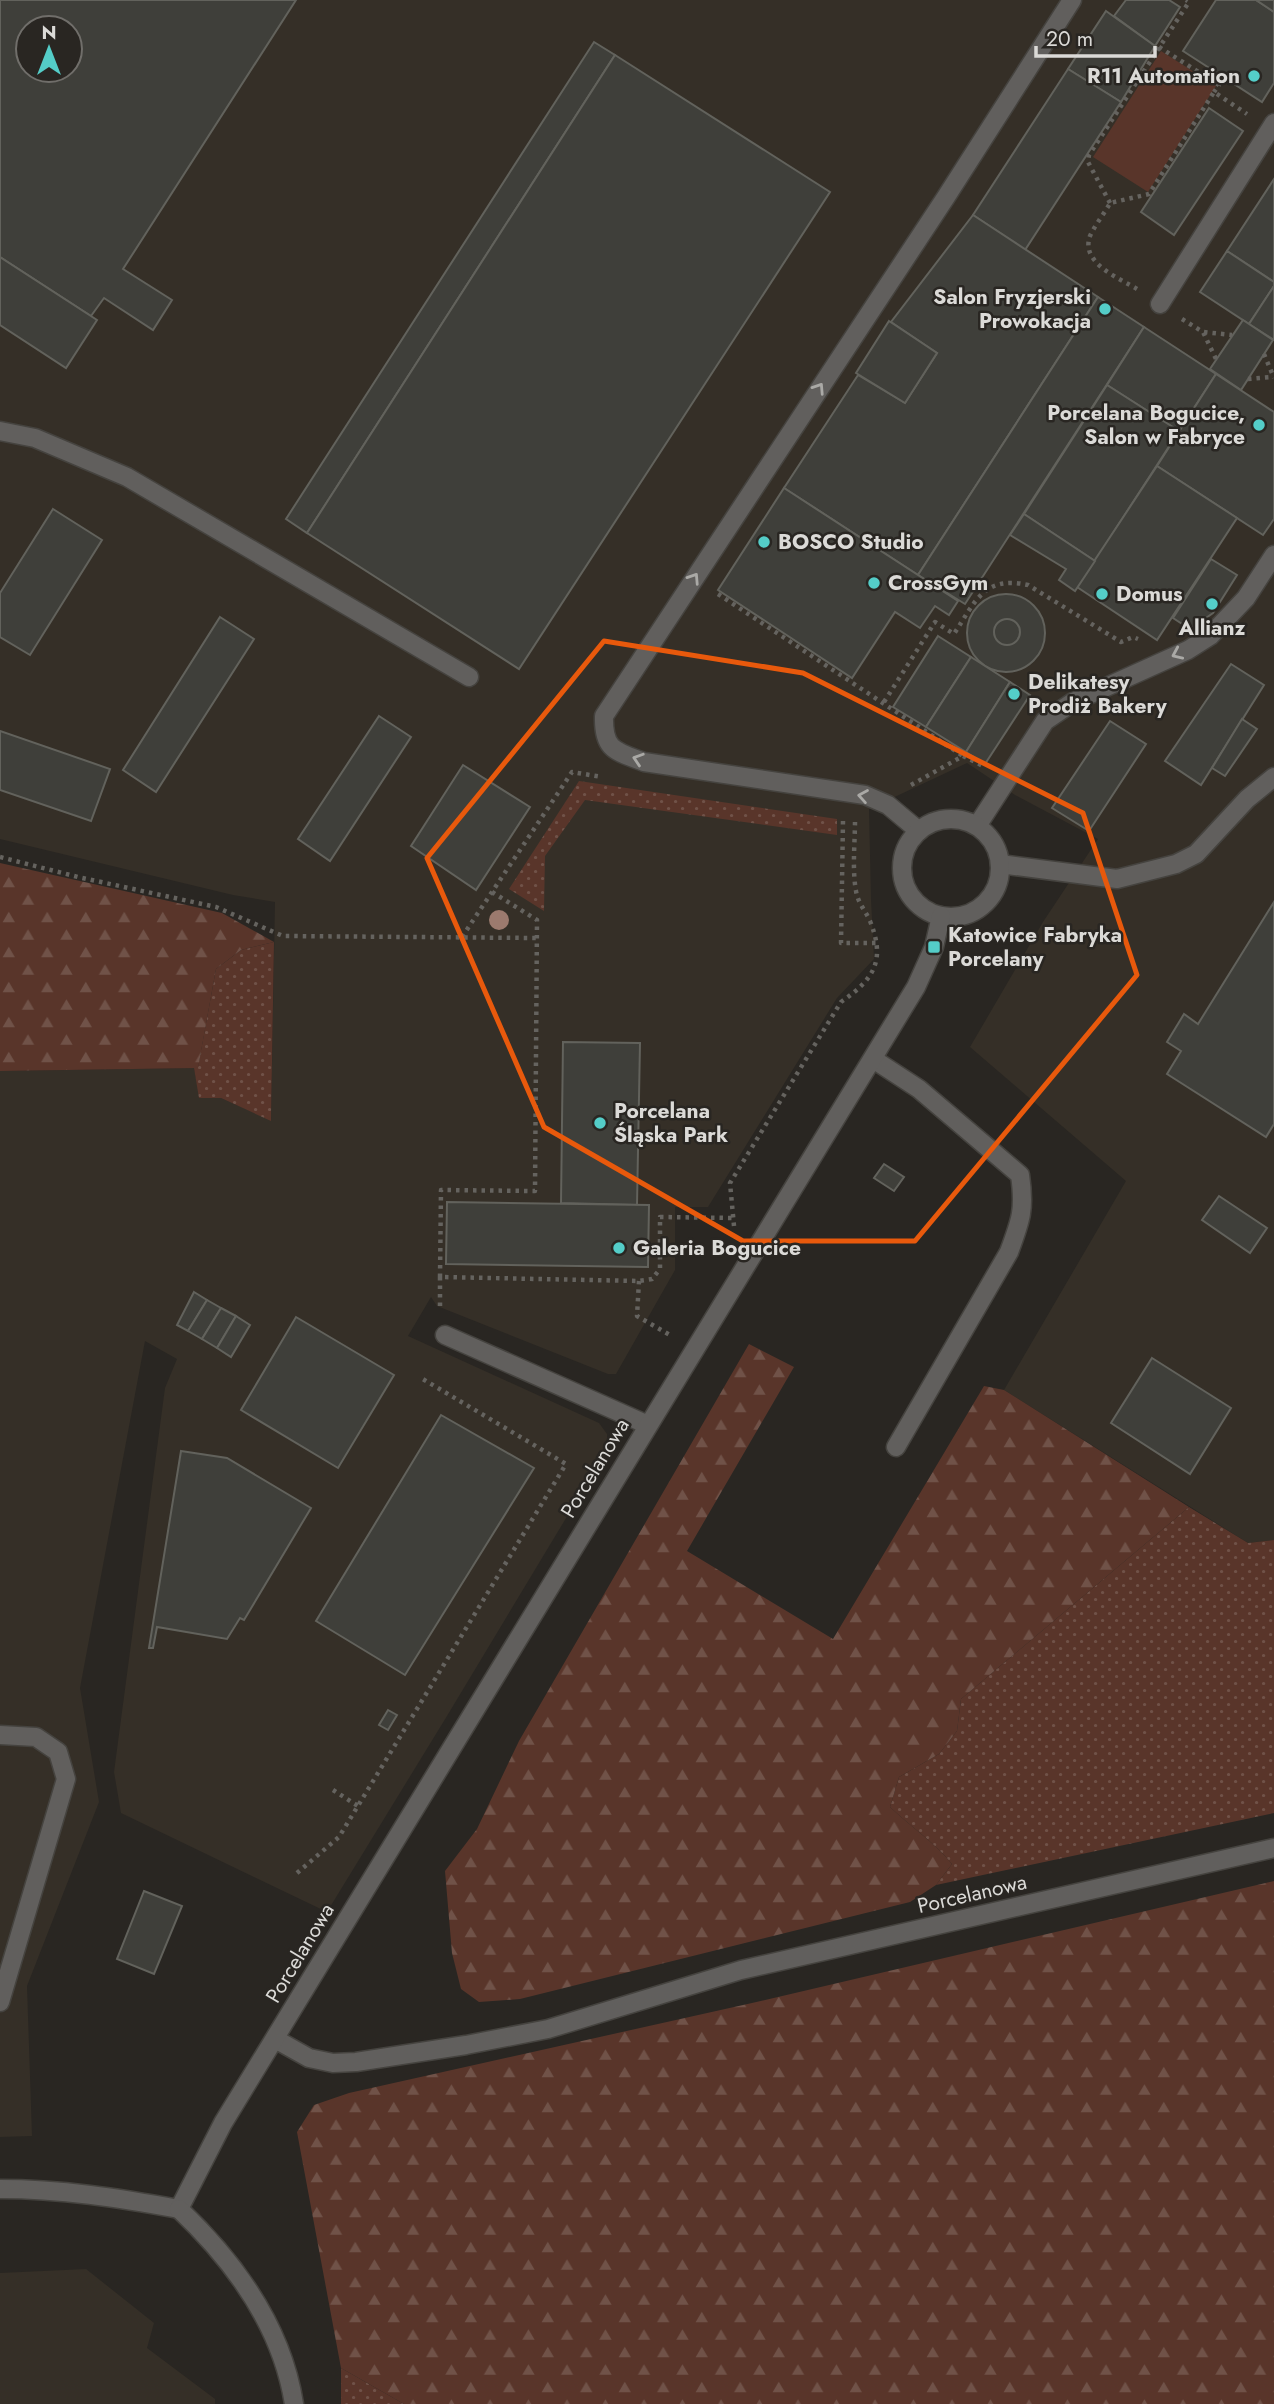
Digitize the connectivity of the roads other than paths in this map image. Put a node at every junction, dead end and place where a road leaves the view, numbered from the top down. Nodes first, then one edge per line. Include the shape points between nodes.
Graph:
1 (1072, 0) edge
2 (1272, 126) edge
3 (1160, 304) road end
4 (0, 431) edge
5 (1274, 555) edge
6 (468, 677) dead end
7 (1274, 777) edge
8 (977, 826) junction
9 (919, 831) junction
10 (1000, 864) junction
11 (940, 916) junction
12 (873, 1059) junction
13 (445, 1335) dead end
14 (648, 1425) junction
15 (896, 1447) dead end
16 (0, 1735) edge
17 (1274, 1849) edge
18 (0, 2002) edge
19 (275, 2039) junction
20 (0, 2189) edge
21 (179, 2209) junction
22 (294, 2404) edge

9 -> 1 street via 888,805 865,795 644,762 619,753 604,733 604,716
2 - 3 street
4 - 6 street via 35,438 127,477
5 -> 8 street via 1246,598 1210,636 1073,702 1045,721
7 - 10 street via 1196,854 1176,864 1117,880
8 - 9 street via 961,819 944,819
8 - 10 street via 989,836
9 - 11 street via 905,849 905,883 912,898
10 - 11 street via 999,879 984,905 963,915
11 - 12 street, Porcelanowa via 934,947 916,986
12 - 14 street, Porcelanowa
12 - 15 street via 919,1089 1020,1175 1024,1198 1009,1252
13 - 14 street
14 - 19 street, Porcelanowa
16 - 18 street via 36,1737 58,1752 66,1779
17 - 19 street, Porcelanowa via 741,1970 548,2029 466,2045 332,2063 309,2058
19 - 21 street, Porcelanowa via 212,2143
20 - 21 street via 103,2195
21 - 22 street via 231,2265 266,2320

